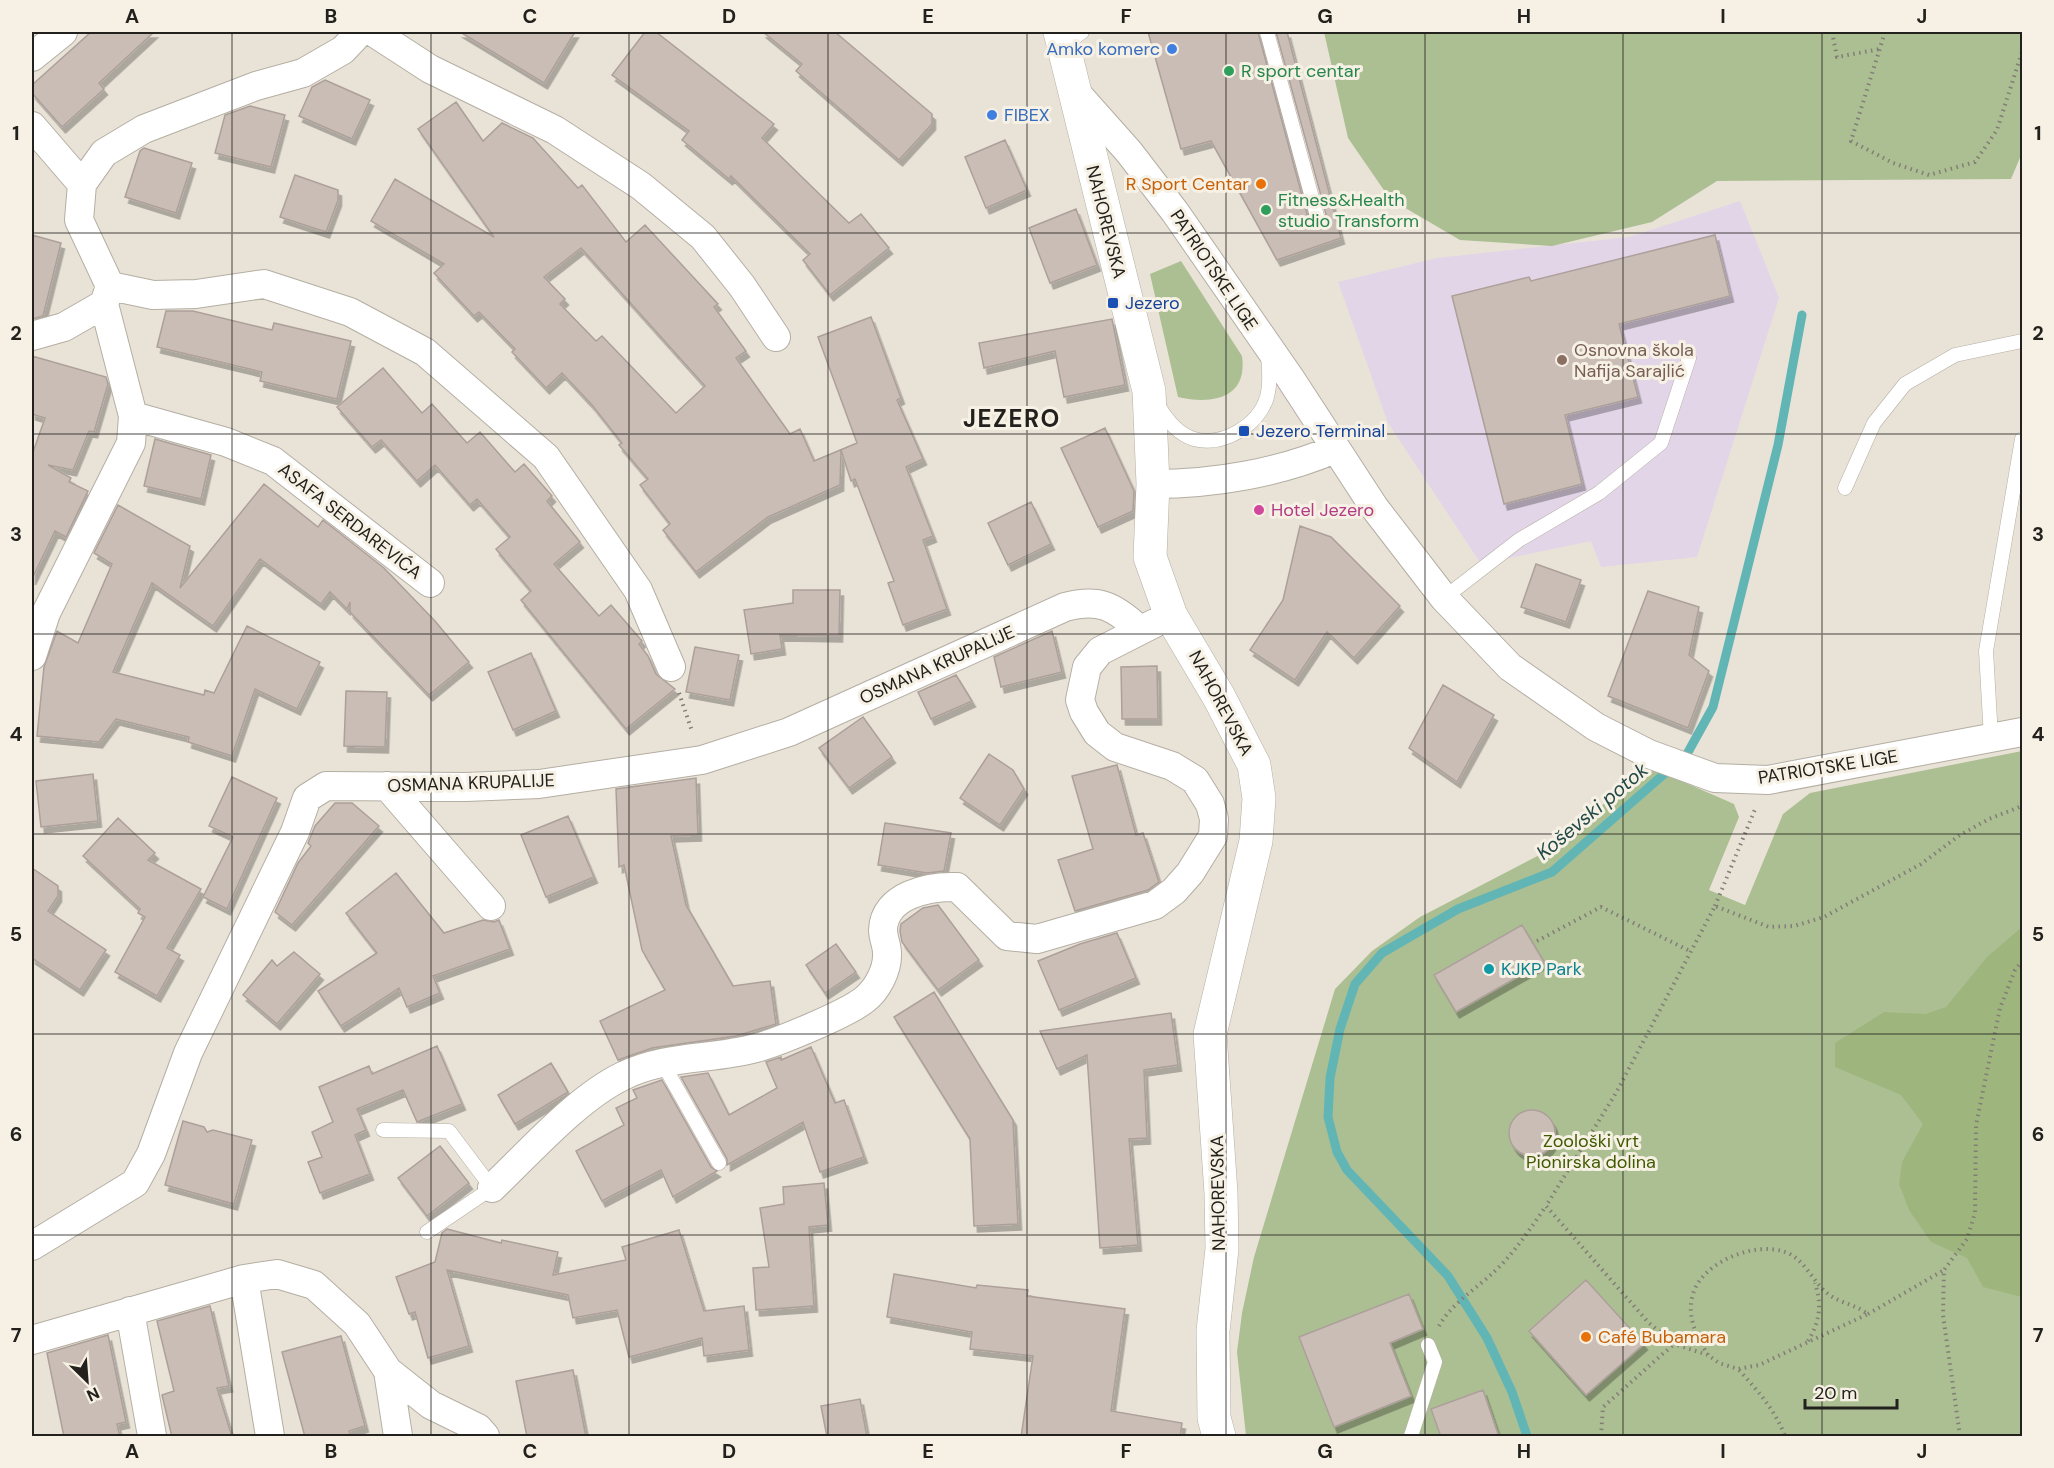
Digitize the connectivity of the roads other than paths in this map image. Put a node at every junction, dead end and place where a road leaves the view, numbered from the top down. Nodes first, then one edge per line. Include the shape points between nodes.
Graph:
1 (63, 32) edge
2 (360, 32) edge
3 (373, 32) edge
4 (1267, 32) edge
5 (1069, 36) edge
6 (32, 57) edge
7 (1073, 89) junction
8 (32, 126) edge
9 (82, 184) junction
10 (1317, 216) dead end
11 (107, 295) junction
12 (32, 336) edge
13 (776, 337) dead end
14 (2022, 341) edge
15 (1267, 347) junction
16 (1689, 358) dead end
17 (1149, 391) junction
18 (133, 416) junction
19 (2022, 439) edge
20 (1335, 449) junction
21 (1153, 484) junction
22 (1845, 488) dead end
23 (430, 583) dead end
24 (1444, 598) junction
25 (1171, 616) junction
26 (1140, 630) junction
27 (32, 656) edge
28 (671, 667) road end
29 (2022, 732) edge
30 (1991, 738) junction
31 (387, 786) junction
32 (491, 906) dead end
33 (662, 1062) junction
34 (383, 1130) dead end
35 (719, 1163) dead end
36 (492, 1188) junction
37 (427, 1232) dead end
38 (32, 1246) edge
39 (244, 1279) junction
40 (129, 1311) junction
41 (32, 1340) edge
42 (1428, 1344) dead end
43 (388, 1371) junction
44 (152, 1437) edge
45 (270, 1437) edge
46 (398, 1437) edge
47 (485, 1437) edge
48 (1220, 1437) edge
49 (1411, 1437) edge

1 - 6 street
2 - 9 street via 343,50 303,73 256,86 144,129 104,153
3 - 13 street via 430,69 555,130 640,186 703,237 742,285
4 - 10 lane
5 - 7 street
7 - 15 street, PATRIOTSKE LIGE via 1176,212
7 - 17 street, NAHOREVSKA
8 - 9 street
9 - 11 street via 79,220
11 - 12 street via 64,327
11 - 18 street
11 - 28 street via 196,294 264,284 350,312 424,352 546,457 638,590
14 - 22 lane via 1955,356 1905,384 1874,423
15 - 17 lane via 1267,399 1253,421 1215,441 1193,439 1169,423
15 - 20 street, PATRIOTSKE LIGE
16 - 24 lane via 1661,442 1599,493 1519,540
17 - 21 street, NAHOREVSKA
18 - 23 street, ASAFA SERDAREVIĆA via 226,442 273,461
18 - 27 street via 131,443 46,613
19 - 30 lane via 1986,651
20 - 21 street via 1265,471 1185,484
20 - 24 street, PATRIOTSKE LIGE
21 - 25 street, NAHOREVSKA via 1150,557
24 - 30 street, PATRIOTSKE LIGE via 1510,667 1596,727 1649,754 1715,778 1768,780
25 - 26 street
25 - 48 street, NAHOREVSKA via 1220,697 1254,765 1259,798 1256,841 1210,1034 1221,1193 1222,1250 1213,1331 1214,1418
26 - 31 street, OSMANA KRUPALIJE via 1124,615 1101,603 1065,607 789,732 702,760 539,784
26 - 33 street via 1100,651 1087,667 1080,700 1097,733 1115,747 1172,766 1195,780 1210,804 1213,836 1174,891 1155,905 1037,939 1007,936 957,887 921,890 889,911 883,930 887,954 884,971 865,1000 757,1048
29 - 30 street, PATRIOTSKE LIGE
31 - 32 street
31 - 38 street, OSMANA KRUPALIJE via 326,786 307,798 295,832 188,1053 151,1154 135,1183
33 - 35 lane
33 - 36 street via 623,1076 590,1097
34 - 36 lane via 449,1131
36 - 37 lane
39 - 40 street
39 - 43 street via 277,1274 314,1284 357,1324
39 - 45 street
40 - 41 street
40 - 44 street
42 - 49 lane via 1435,1362
43 - 46 street
43 - 47 street via 431,1405 478,1428

